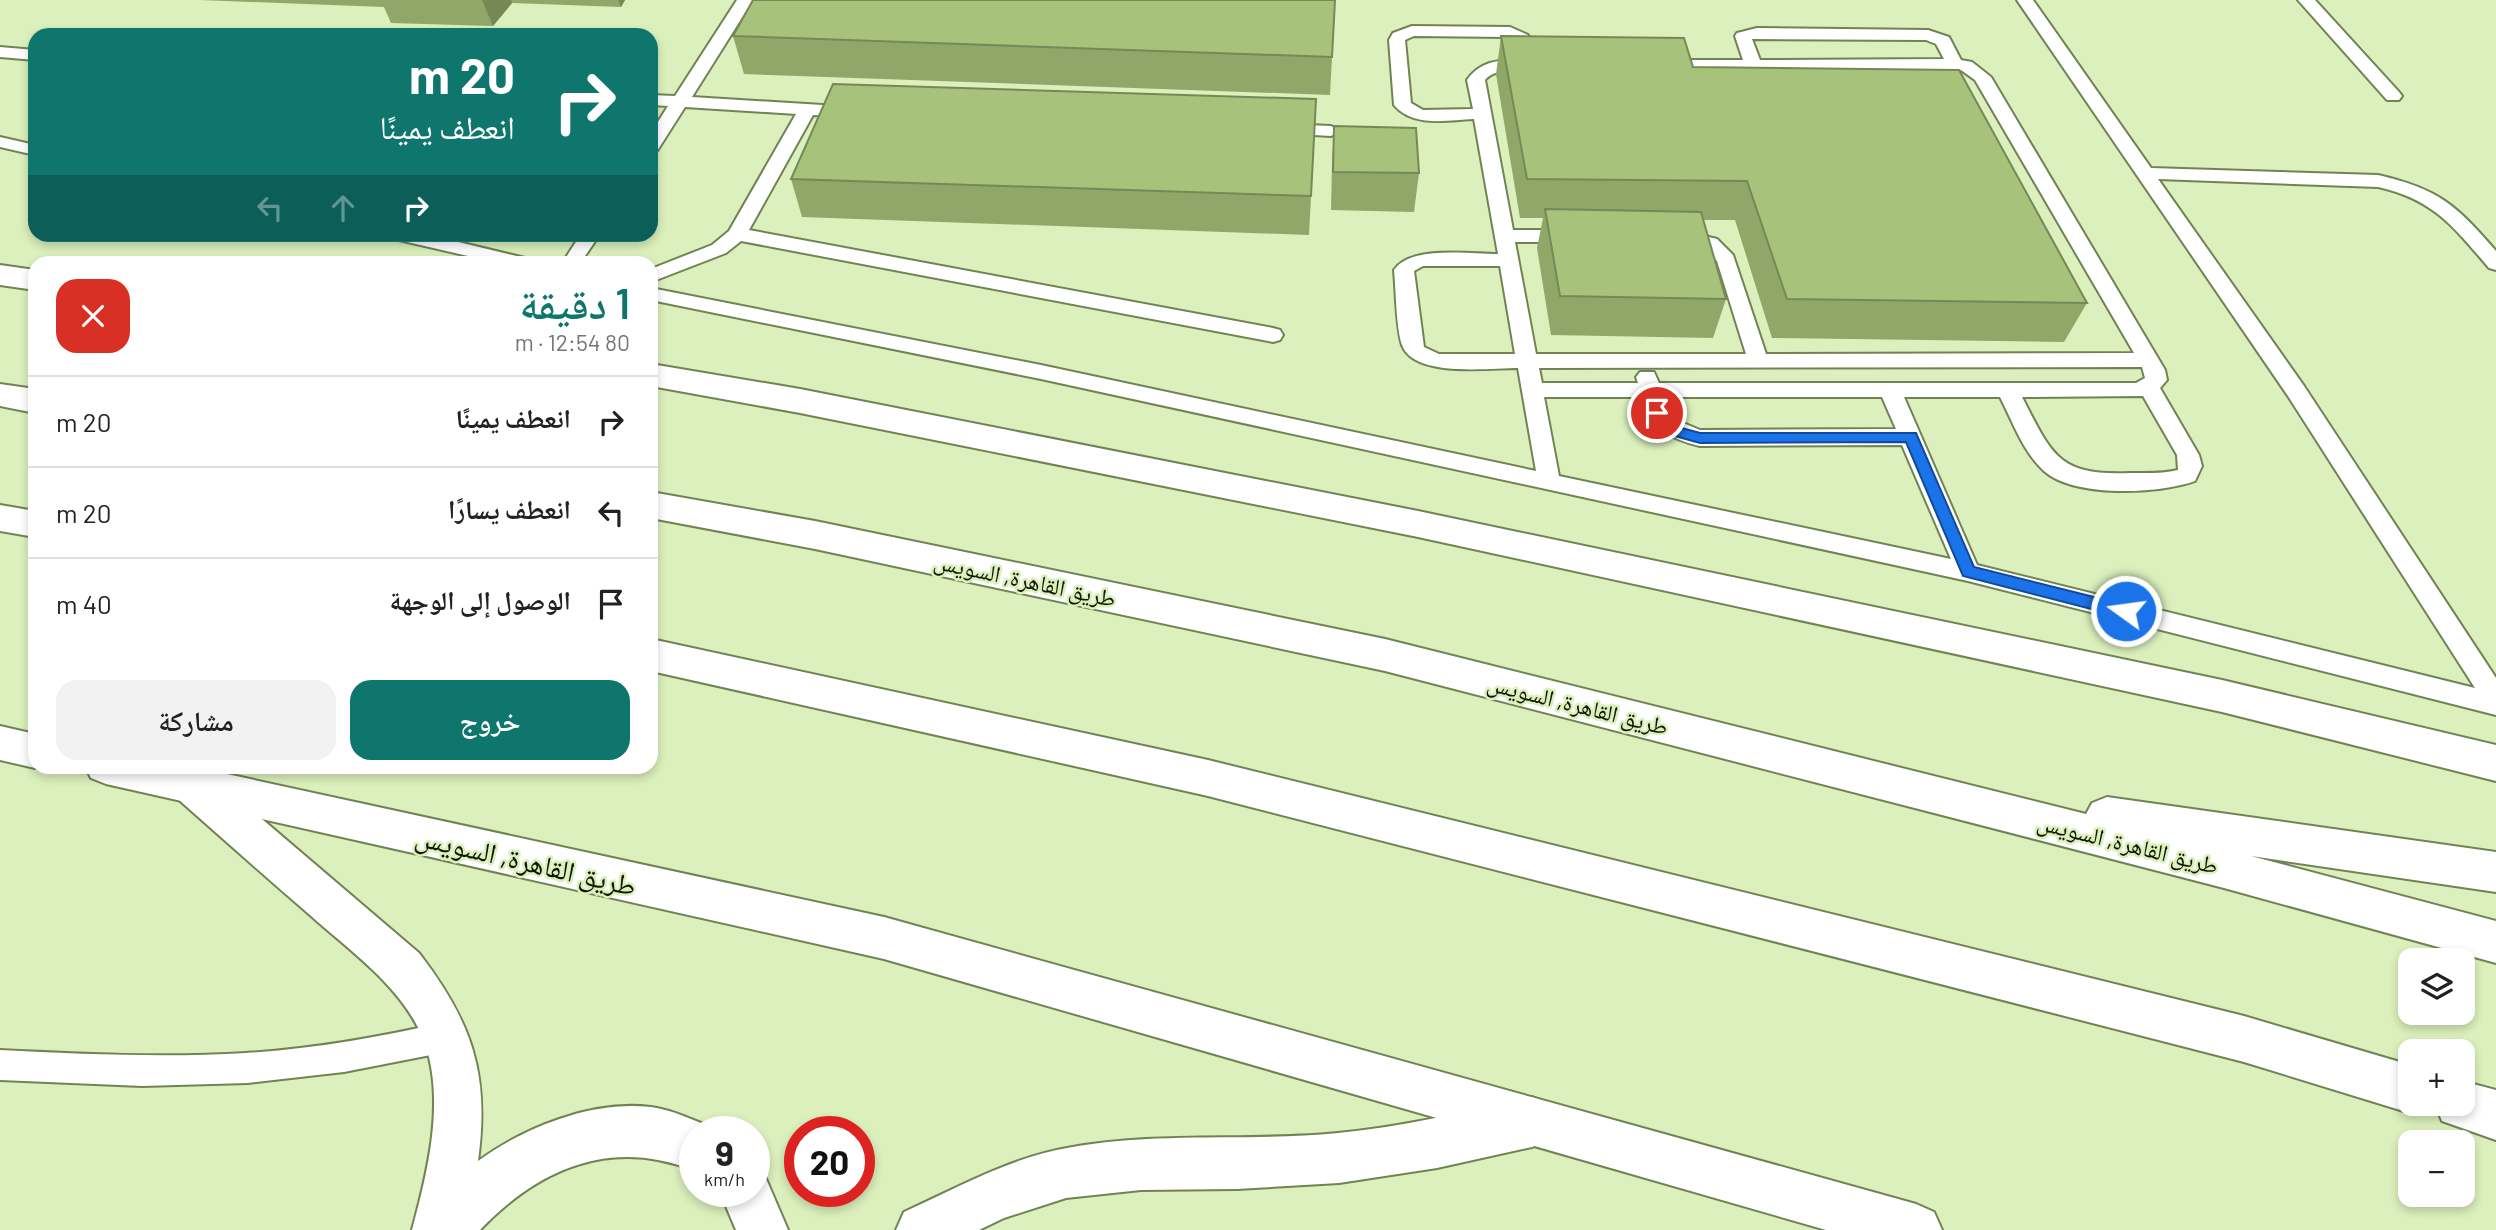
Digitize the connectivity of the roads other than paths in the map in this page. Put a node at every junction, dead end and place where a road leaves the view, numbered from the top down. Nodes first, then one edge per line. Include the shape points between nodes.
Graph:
1 (745, 0) edge
2 (2025, 0) edge
3 (2306, 0) edge
4 (0, 52) edge
5 (28, 54) edge
6 (1955, 64) junction
7 (1527, 65) junction
8 (1553, 65) edge
9 (1646, 65) edge
10 (1753, 65) junction
11 (2393, 96) dead end
12 (658, 100) edge
13 (681, 102) junction
14 (807, 110) junction
15 (876, 113) edge
16 (1482, 114) junction
17 (1262, 128) edge
18 (1331, 131) edge
19 (658, 136) edge
20 (0, 142) edge
21 (28, 148) edge
22 (2146, 173) junction
23 (737, 234) junction
24 (1504, 236) junction
25 (1587, 236) edge
26 (1656, 236) edge
27 (432, 242) edge
28 (492, 256) edge
29 (1509, 260) junction
30 (2496, 264) edge
31 (658, 273) edge
32 (0, 275) edge
33 (28, 279) edge
34 (658, 295) edge
35 (1273, 335) dead end
36 (1527, 360) junction
37 (1643, 360) junction
38 (1758, 360) junction
39 (2148, 360) junction
40 (658, 376) edge
41 (2149, 387) junction
42 (1533, 390) junction
43 (1651, 390) junction
44 (1890, 390) junction
45 (2007, 390) junction
46 (0, 395) edge
47 (28, 400) edge
48 (1911, 437) junction
49 (1549, 482) junction
50 (658, 506) edge
51 (0, 518) edge
52 (28, 523) edge
53 (1968, 572) junction
54 (658, 657) edge
55 (2496, 701) edge
56 (0, 743) edge
57 (28, 749) edge
58 (2496, 763) edge
59 (141, 774) edge
60 (193, 786) junction
61 (1902, 786) junction
62 (2496, 872) edge
63 (2496, 942) edge
64 (446, 1037) junction
65 (0, 1065) edge
66 (2398, 1085) edge
67 (2475, 1109) edge
68 (2496, 1115) edge
69 (1532, 1122) junction
70 (679, 1141) edge
71 (752, 1207) edge
72 (438, 1230) edge
73 (444, 1230) edge
74 (762, 1230) edge
75 (922, 1230) edge
76 (1916, 1230) edge

1 - 13 lane
2 - 22 lane
3 - 11 lane
4 - 5 lane
6 - 10 lane
6 - 10 lane via 1942,41 1928,35 1757,33 1743,36
6 - 39 lane via 1982,77
7 - 8 lane
7 - 16 lane via 1497,66 1480,73 1476,80
7 - 16 lane via 1522,39 1510,32 1412,31 1399,36 1404,105 1409,111 1419,115
9 - 10 lane
12 - 13 lane
13 - 14 lane
13 - 19 lane
14 - 15 lane
14 - 23 lane
16 - 24 lane
17 - 18 lane
20 - 21 lane
22 - 30 lane via 2378,181 2405,186 2431,196 2451,211
22 - 55 lane via 2296,391
23 - 31 lane via 719,249
23 - 35 lane
24 - 25 lane
24 - 29 lane
26 - 38 lane via 1697,238 1720,250
27 - 28 lane
29 - 36 lane
29 - 36 lane via 1421,260 1410,264 1403,278 1412,345 1426,359 1439,361
32 - 33 main road
34 - 49 lane via 1041,372
36 - 37 lane
36 - 42 lane
37 - 38 lane
37 - 43 lane
38 - 39 lane
39 - 41 lane via 2156,380
40 - 58 main road via 1418,524 2222,696
41 - 45 lane
41 - 45 lane via 2188,455 2191,466 2187,475 2176,479 2087,480 2056,469 2044,458
42 - 43 lane
42 - 49 lane
43 - 44 lane
43 - 48 lane via 1663,422 1686,436
44 - 45 lane
44 - 48 lane
46 - 47 main road
48 - 53 lane
49 - 53 lane
50 - 61 main road, طريق القاهرة, السويس via 815,534 1385,655
51 - 52 main road
53 - 55 lane
54 - 66 main road via 1235,784 2230,1036
56 - 57 main road
59 - 60 main road, طريق القاهرة, السويس
60 - 64 main road via 403,968
60 - 69 main road, طريق القاهرة, السويس via 884,938
61 - 62 main road
61 - 63 main road, طريق القاهرة, السويس
64 - 65 lane via 282,1065 124,1071
64 - 72 main road via 455,1084 457,1132 451,1184
67 - 68 main road
69 - 75 main road via 1339,1158 1141,1165 1066,1173 997,1195
69 - 76 main road, طريق القاهرة, السويس
70 - 73 main road via 649,1132 605,1133 560,1144 514,1166 472,1199
71 - 74 main road

